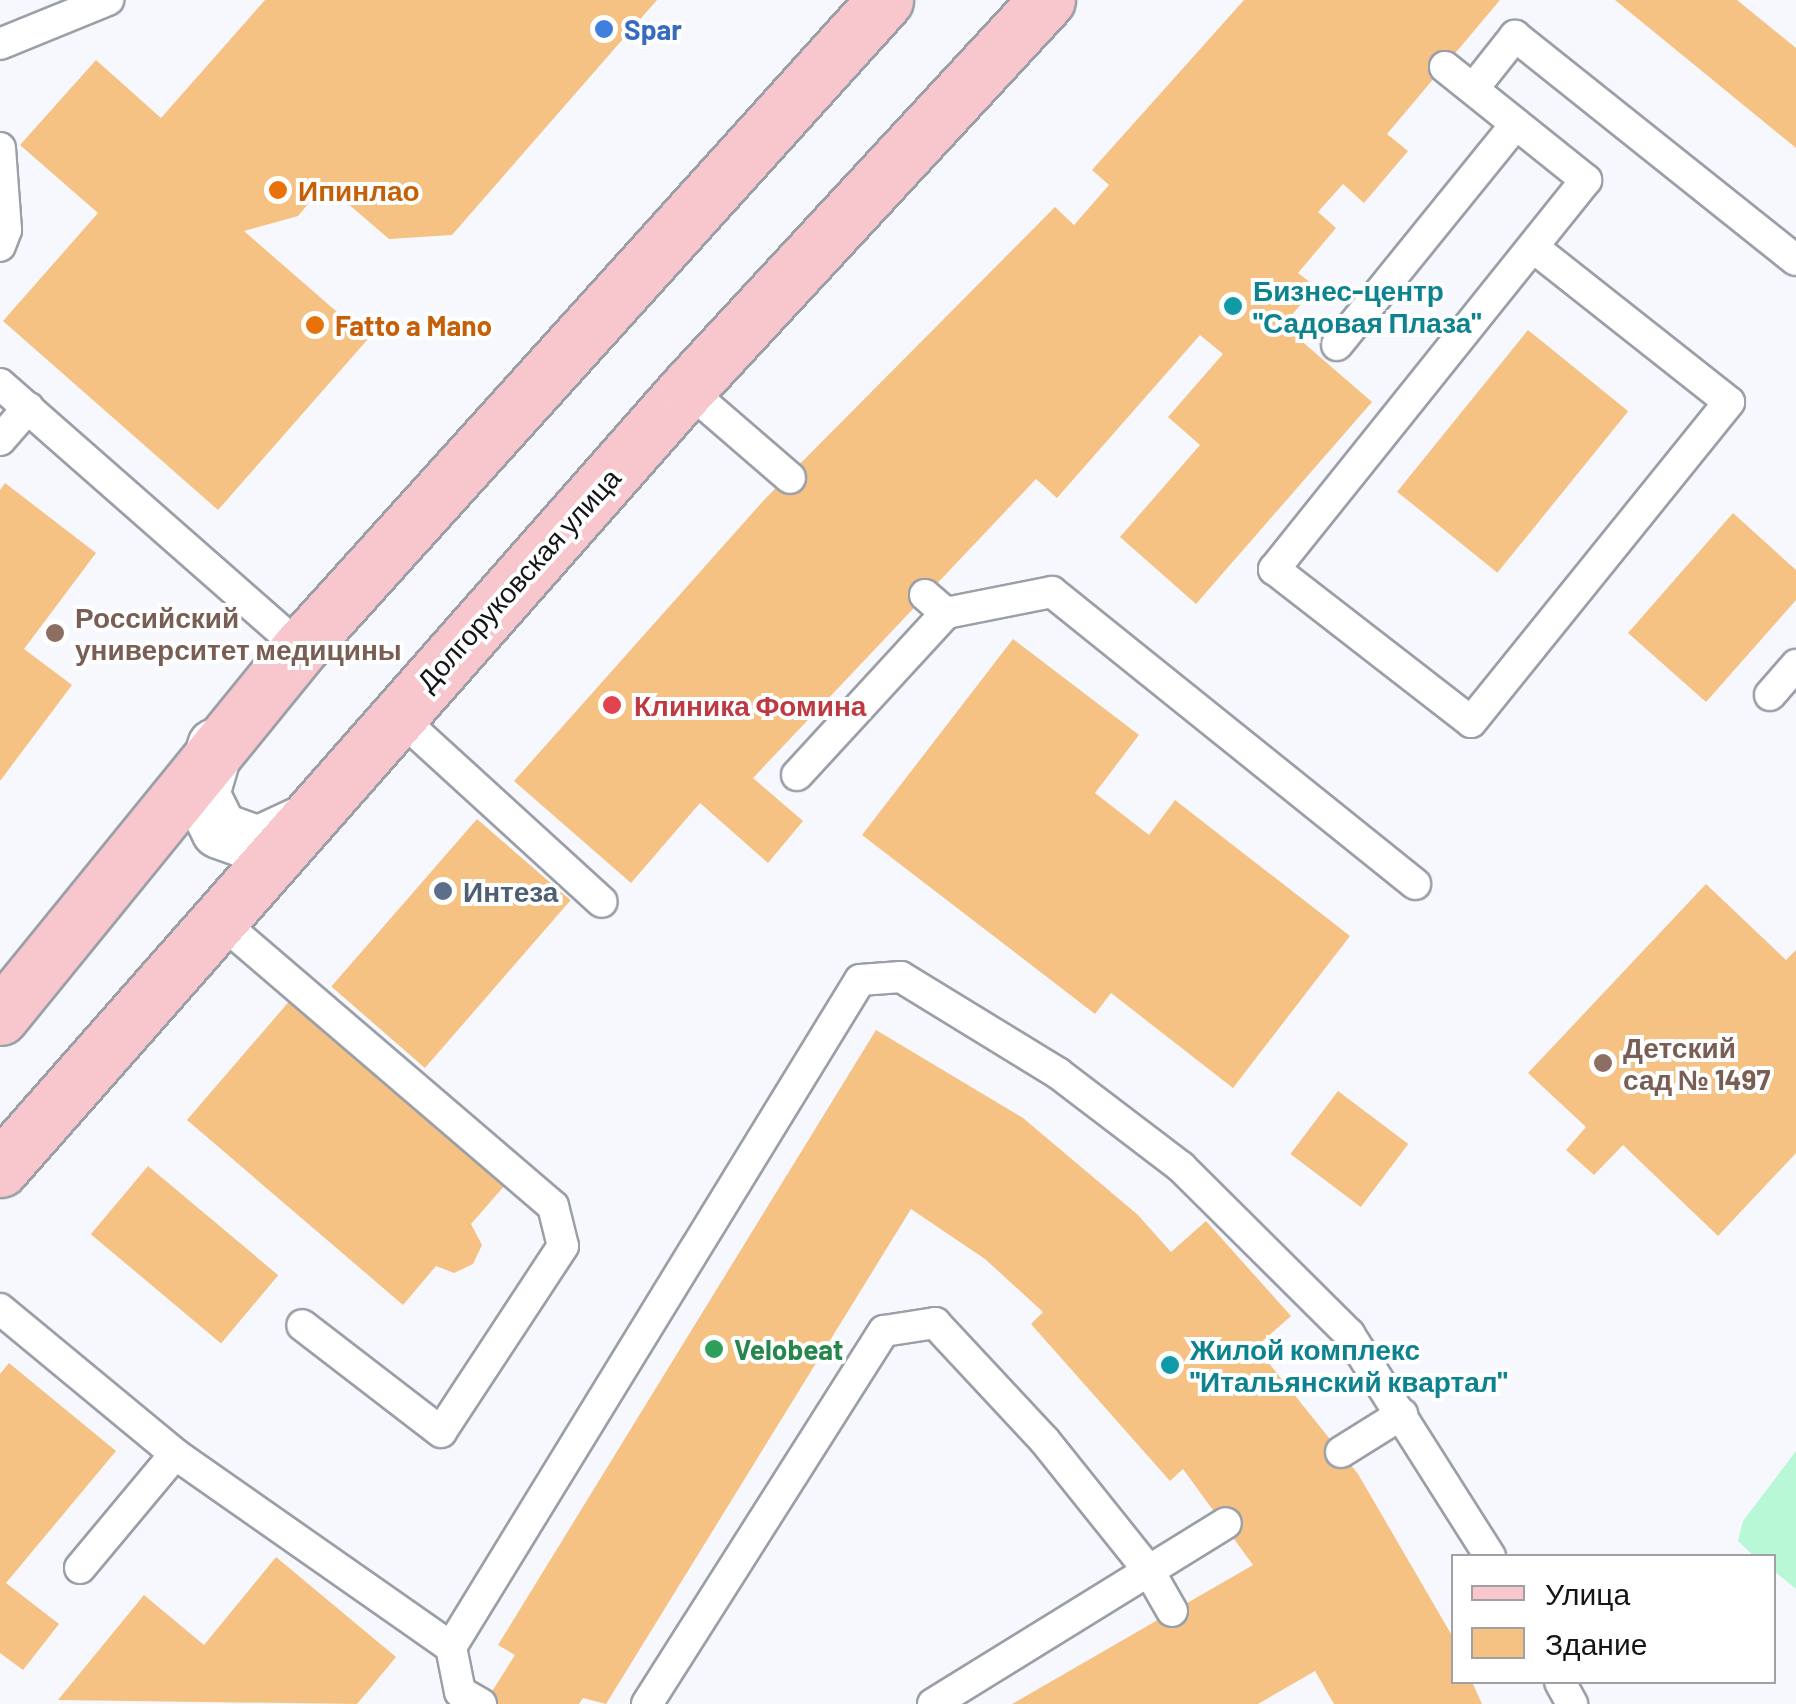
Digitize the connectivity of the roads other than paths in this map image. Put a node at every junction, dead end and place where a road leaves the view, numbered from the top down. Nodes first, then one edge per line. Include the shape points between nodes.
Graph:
1 (108, 0) edge
2 (1047, 0) edge
3 (883, 1) edge
4 (0, 44) edge
5 (1445, 67) dead end
6 (1473, 89) junction
7 (1516, 124) junction
8 (0, 148) edge
9 (0, 246) edge
10 (1534, 248) junction
11 (1796, 260) edge
12 (1337, 344) dead end
13 (0, 384) edge
14 (687, 388) junction
15 (28, 408) junction
16 (0, 440) edge
17 (790, 478) dead end
18 (300, 648) junction
19 (1796, 665) edge
20 (1770, 695) dead end
21 (397, 715) junction
22 (215, 746) junction
23 (797, 775) dead end
24 (303, 823) junction
25 (1415, 884) dead end
26 (602, 902) dead end
27 (218, 919) junction
28 (0, 1016) edge
29 (0, 1169) edge
30 (0, 1308) edge
31 (302, 1325) dead end
32 (1402, 1414) junction
33 (1342, 1452) dead end
34 (175, 1454) junction
35 (1226, 1523) dead end
36 (1489, 1554) edge
37 (80, 1568) dead end
38 (1149, 1571) junction
39 (1172, 1612) dead end
40 (452, 1646) junction
41 (481, 1704) edge
42 (646, 1704) edge
43 (933, 1704) edge

1 - 4 lane
2 - 14 main road, Долгоруковская улица
3 - 18 main road
5 - 6 lane
6 - 7 lane
6 - 11 lane via 1515,36
7 - 10 lane via 1586,180
7 - 12 lane
8 - 9 lane via 6,230
10 - 10 lane via 1729,402 1471,722 1274,569
13 - 15 lane
14 - 17 lane
14 - 21 main road, Долгоруковская улица
15 - 16 lane
15 - 18 lane
18 - 22 main road
19 - 20 lane
21 - 24 main road, Долгоруковская улица
21 - 26 lane
22 - 24 street via 202,794 219,830 258,844
22 - 28 main road
23 - 25 lane via 935,604 1052,592
24 - 27 main road, Долгоруковская улица
27 - 29 main road, Долгоруковская улица
27 - 31 lane via 553,1206 563,1246 441,1432
30 - 34 lane
32 - 33 lane
32 - 36 lane
32 - 40 lane via 1349,1334 1181,1167 1059,1074 902,977 860,980
34 - 37 lane
34 - 40 lane
35 - 38 lane
38 - 39 lane
38 - 42 lane via 1045,1441 934,1323 884,1331
38 - 43 lane
40 - 41 lane via 460,1692

